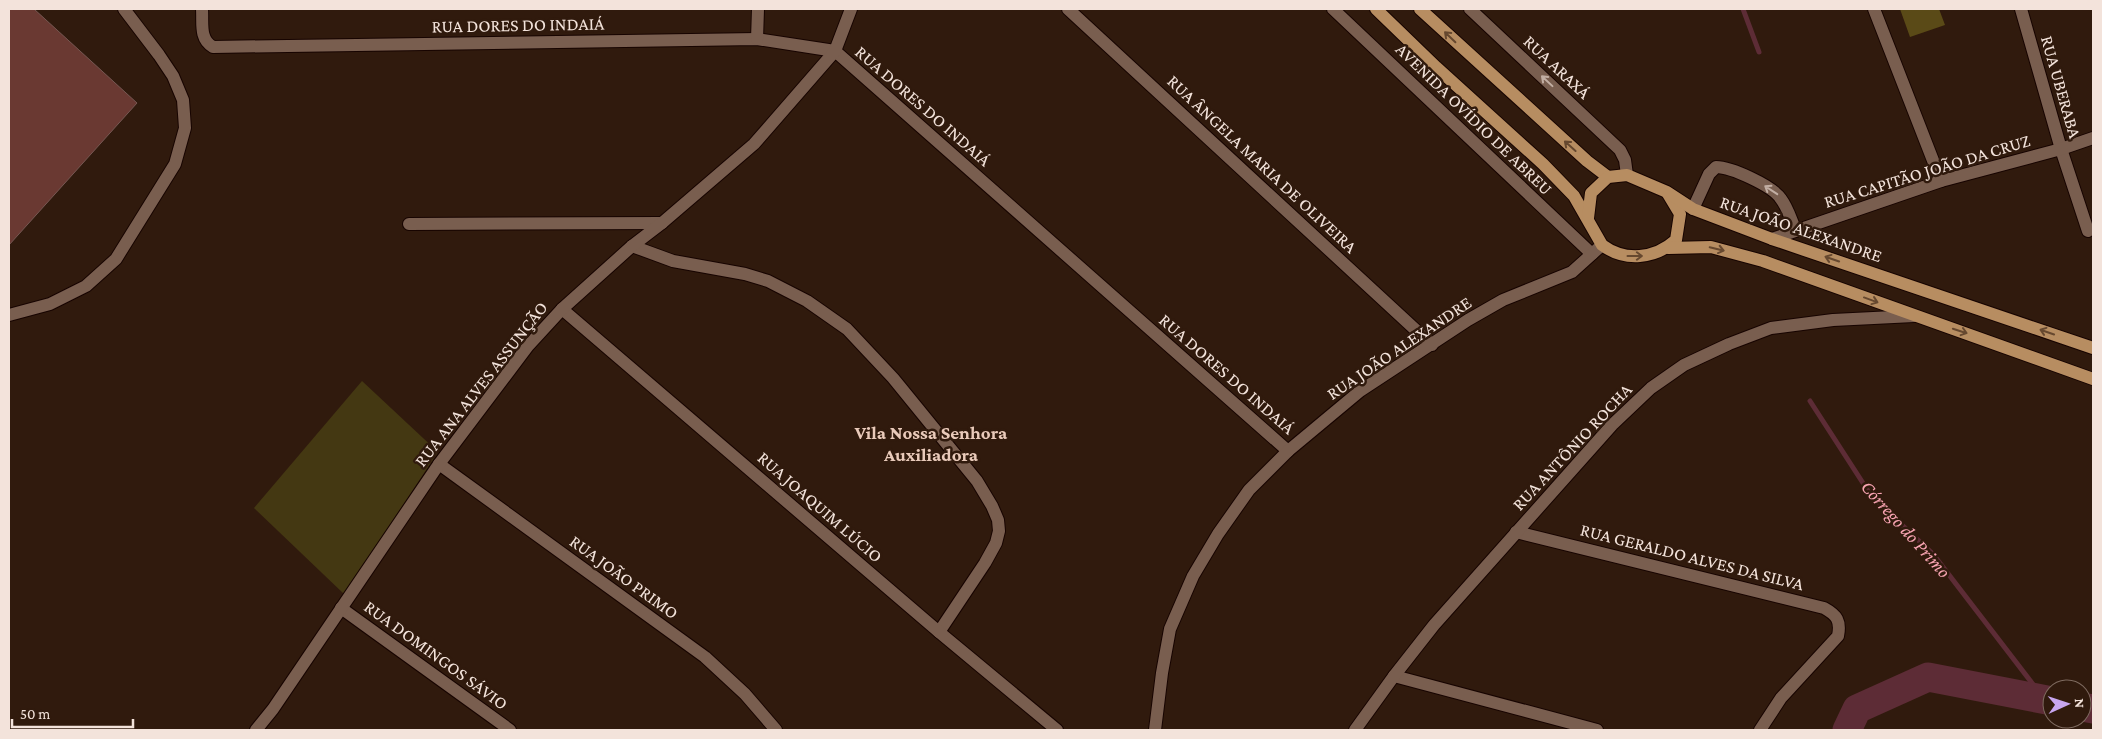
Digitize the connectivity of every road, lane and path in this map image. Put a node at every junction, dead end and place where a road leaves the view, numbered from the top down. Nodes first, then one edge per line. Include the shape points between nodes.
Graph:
1 (124, 9) edge
2 (202, 9) edge
3 (758, 9) edge
4 (851, 9) edge
5 (1068, 9) edge
6 (1333, 9) edge
7 (1376, 9) edge
8 (1420, 9) edge
9 (1470, 9) edge
10 (1874, 9) edge
11 (2021, 9) edge
12 (757, 39) junction
13 (835, 52) junction
14 (2093, 138) edge
15 (2061, 149) junction
16 (1627, 176) junction
17 (1608, 177) junction
18 (1941, 181) junction
19 (1667, 192) junction
20 (1693, 209) junction
21 (1588, 218) junction
22 (662, 223) junction
23 (409, 224) dead end
24 (1796, 231) junction
25 (2088, 231) dead end
26 (1772, 239) junction
27 (632, 246) junction
28 (1668, 248) junction
29 (1597, 249) junction
30 (562, 309) junction
31 (9, 315) edge
32 (1914, 316) junction
33 (1432, 345) junction
34 (2093, 348) edge
35 (2093, 379) edge
36 (1288, 451) junction
37 (439, 464) junction
38 (1516, 532) junction
39 (341, 608) junction
40 (939, 632) junction
41 (1394, 676) junction
42 (256, 730) edge
43 (510, 730) edge
44 (776, 730) edge
45 (1057, 730) edge
46 (1155, 730) edge
47 (1355, 730) edge
48 (1597, 730) edge
49 (1760, 730) edge

1 - 31 street via 160,55 183,100 185,128 175,164 116,259 86,286 50,304
2 - 12 street, RUA DORES DO INDAIÁ via 206,43 224,48
3 - 12 street
4 - 13 street, RUA ANA ALVES ASSUNÇÃO
5 - 33 street, RUA ÂNGELA MARIA DE OLIVEIRA
6 - 29 street, AVENIDA OVÍDIO DE ABREU
7 - 21 main road, AVENIDA OVÍDIO DE ABREU via 1543,164 1574,196
17 -> 8 main road
16 -> 9 street, RUA ARAXÁ via 1620,150
10 - 18 street
11 - 15 street, RUA UBERABA
12 - 13 street, RUA DORES DO INDAIÁ
13 - 22 street, RUA ANA ALVES ASSUNÇÃO via 754,144
13 - 36 street, RUA DORES DO INDAIÁ
14 - 15 street, RUA CAPITÃO JOÃO DA CRUZ
15 - 18 street, RUA CAPITÃO JOÃO DA CRUZ
15 - 25 street, RUA UBERABA
16 - 17 main road, RUA JOÃO ALEXANDRE
16 - 19 main road, RUA JOÃO ALEXANDRE
17 - 21 main road via 1591,193
18 - 24 street, RUA CAPITÃO JOÃO DA CRUZ
19 - 20 main road, RUA JOÃO ALEXANDRE
19 - 28 main road via 1680,214 1676,240
24 -> 20 street via 1781,198 1774,191 1726,167 1716,167 1709,174
20 - 26 main road, RUA JOÃO ALEXANDRE
21 - 29 main road
22 - 23 street
22 - 27 street, RUA ANA ALVES ASSUNÇÃO
24 - 26 street, RUA CAPITÃO JOÃO DA CRUZ
34 -> 26 main road, RUA JOÃO ALEXANDRE
27 - 30 street, RUA ANA ALVES ASSUNÇÃO
27 - 40 street via 673,261 768,281 807,301 854,336 893,378 977,481 998,520 996,543
29 -> 28 main road via 1632,257 1656,254
28 -> 32 main road via 1710,247 1763,261
29 - 33 street, RUA JOÃO ALEXANDRE via 1572,272 1503,300
30 - 37 street, RUA ANA ALVES ASSUNÇÃO via 528,346
30 - 40 street, RUA JOAQUIM LÚCIO
32 -> 35 main road, RUA ANTÔNIO ROCHA
32 - 38 street, RUA ANTÔNIO ROCHA via 1833,320 1771,328 1684,365 1651,388 1612,425
33 - 36 street, RUA JOÃO ALEXANDRE via 1360,391
36 - 46 street, RUA JOÃO ALEXANDRE via 1249,490 1193,576 1170,629
37 - 39 street, RUA ANA ALVES ASSUNÇÃO
37 - 44 street, RUA JOÃO PRIMO via 705,657 745,694
38 - 41 street, RUA ANTÔNIO ROCHA
38 - 49 street, RUA GERALDO ALVES DA SILVA via 1824,608 1835,614 1840,624 1838,636 1781,698
39 - 42 street, RUA ANA ALVES ASSUNÇÃO
39 - 43 street, RUA DOMINGOS SÁVIO
40 - 45 street, RUA JOAQUIM LÚCIO
41 - 47 street, RUA ANTÔNIO ROCHA
41 - 48 street

